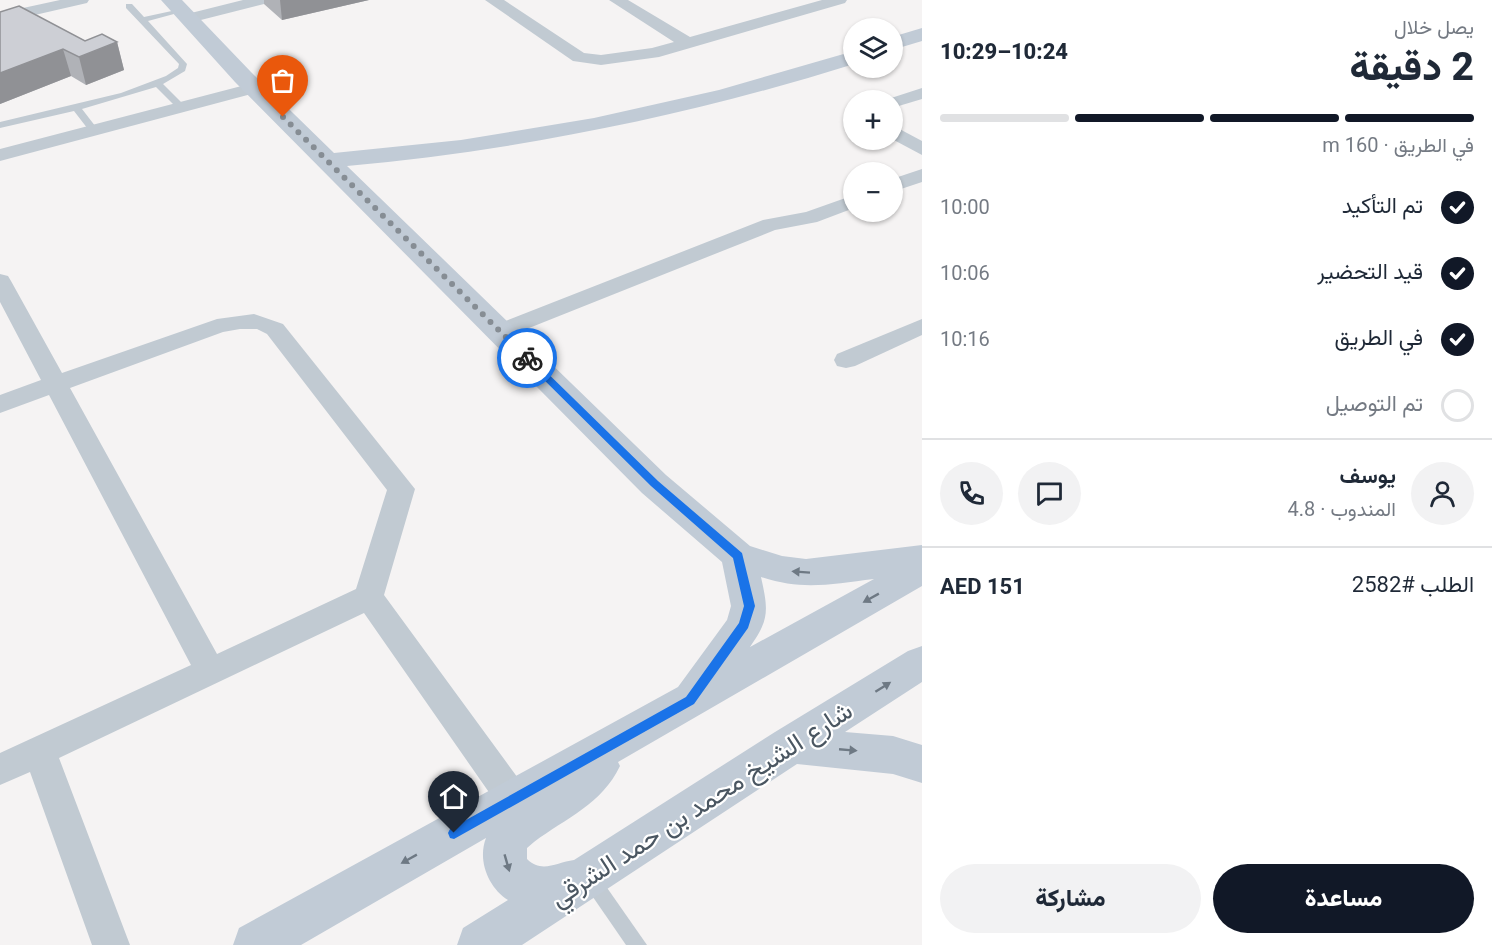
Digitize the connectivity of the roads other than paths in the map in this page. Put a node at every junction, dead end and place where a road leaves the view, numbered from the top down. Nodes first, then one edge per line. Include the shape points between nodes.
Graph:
1 (81, 0) edge
2 (262, 0) edge
3 (493, 0) edge
4 (617, 0) edge
5 (839, 0) edge
6 (129, 6) dead end
7 (180, 10) edge
8 (0, 18) edge
9 (142, 20) junction
10 (922, 34) edge
11 (903, 40) edge
12 (688, 43) junction
13 (922, 50) edge
14 (903, 56) edge
15 (843, 60) edge
16 (843, 74) edge
17 (158, 84) junction
18 (253, 88) junction
19 (922, 93) edge
20 (903, 99) edge
21 (75, 106) junction
22 (181, 107) junction
23 (0, 125) edge
24 (94, 131) junction
25 (903, 138) edge
26 (922, 149) edge
27 (0, 155) edge
28 (333, 166) junction
29 (922, 175) edge
30 (903, 182) edge
31 (843, 205) edge
32 (0, 281) edge
33 (922, 326) edge
34 (501, 332) junction
35 (846, 360) dead end
36 (56, 384) junction
37 (0, 404) edge
38 (738, 556) junction
39 (922, 559) edge
40 (922, 569) edge
41 (369, 597) junction
42 (922, 663) edge
43 (211, 672) junction
44 (690, 700) junction
45 (789, 745) junction
46 (608, 749) junction
47 (40, 753) junction
48 (922, 764) edge
49 (0, 770) edge
50 (514, 800) junction
51 (589, 877) junction
52 (111, 945) edge
53 (256, 945) edge
54 (480, 945) edge
55 (637, 945) edge

1 - 8 street
2 - 7 street
3 - 12 street via 588,60 642,55
4 - 12 street
5 - 12 street
6 - 9 lane
7 - 9 lane
7 - 18 street
9 - 17 lane via 183,64 177,75
10 - 11 street
13 - 14 street
15 - 28 street via 684,106 589,126
16 - 28 street via 699,115 602,136 415,166
17 - 21 lane
17 - 22 lane
18 - 22 street
18 - 28 street
19 - 20 street
21 - 23 lane
21 - 24 lane
22 - 24 street
24 - 27 street
25 - 26 street
28 - 34 street
29 - 30 street
31 - 34 street via 810,218 770,224
32 - 36 street
33 - 35 street
34 - 38 street via 654,484
36 - 37 street
36 - 41 street via 217,326 238,321 266,322 401,489
36 - 43 street
39 -> 38 street via 806,573
38 - 44 street via 749,606 744,625
40 -> 44 street
41 - 43 street
41 - 50 street
45 -> 42 street, شارع الشيخ محمد بن حمد الشرقي
43 - 47 street
44 - 46 street
45 -> 48 street via 893,755
45 - 51 street, شارع الشيخ محمد بن حمد الشرقي
46 - 50 street
46 -> 51 street via 584,785 518,827 506,840 503,858 510,874 525,886 543,890
47 - 49 street
47 - 52 street
50 -> 53 street
51 - 54 street, شارع الشيخ محمد بن حمد الشرقي
51 - 55 lane

